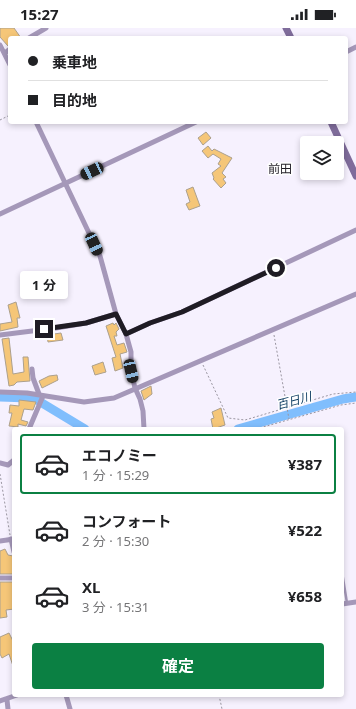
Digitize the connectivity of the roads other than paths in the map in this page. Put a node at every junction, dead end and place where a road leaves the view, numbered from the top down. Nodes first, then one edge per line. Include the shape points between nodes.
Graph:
1 (46, 28) edge
2 (32, 36) edge
3 (0, 45) edge
4 (8, 51) edge
5 (5, 53) junction
6 (8, 60) edge
7 (37, 124) edge
8 (192, 124) edge
9 (332, 124) edge
10 (356, 176) edge
11 (65, 183) junction
12 (0, 214) edge
13 (356, 230) edge
14 (356, 294) edge
15 (116, 314) junction
16 (126, 334) junction
17 (0, 335) edge
18 (32, 369) dead end
19 (135, 388) junction
20 (0, 392) edge
21 (41, 399) junction
22 (30, 427) edge
23 (144, 427) edge
24 (12, 462) edge
25 (0, 464) edge
26 (12, 539) edge
27 (0, 541) edge
28 (0, 578) edge
29 (12, 578) edge
30 (344, 593) edge
31 (356, 602) edge
32 (345, 604) edge
33 (0, 696) edge
34 (67, 697) edge
35 (4, 701) edge
36 (8, 709) edge
37 (70, 709) edge

1 - 2 street
3 - 5 street
4 - 5 street
5 - 6 street
7 - 11 street
8 - 11 street
9 - 10 street
11 - 12 street
11 - 15 street via 100,256
13 - 16 street via 182,312
14 - 19 street
15 - 16 street
15 - 17 street via 64,327
16 - 19 street
18 - 21 street
19 - 21 street via 114,398 90,399 84,402
19 - 23 street via 143,411
20 - 21 street
21 - 22 street
24 - 25 street via 8,465
26 - 27 street
28 - 29 street
30 - 32 lane
31 - 32 street
33 - 35 street
34 - 37 street
35 - 36 street

